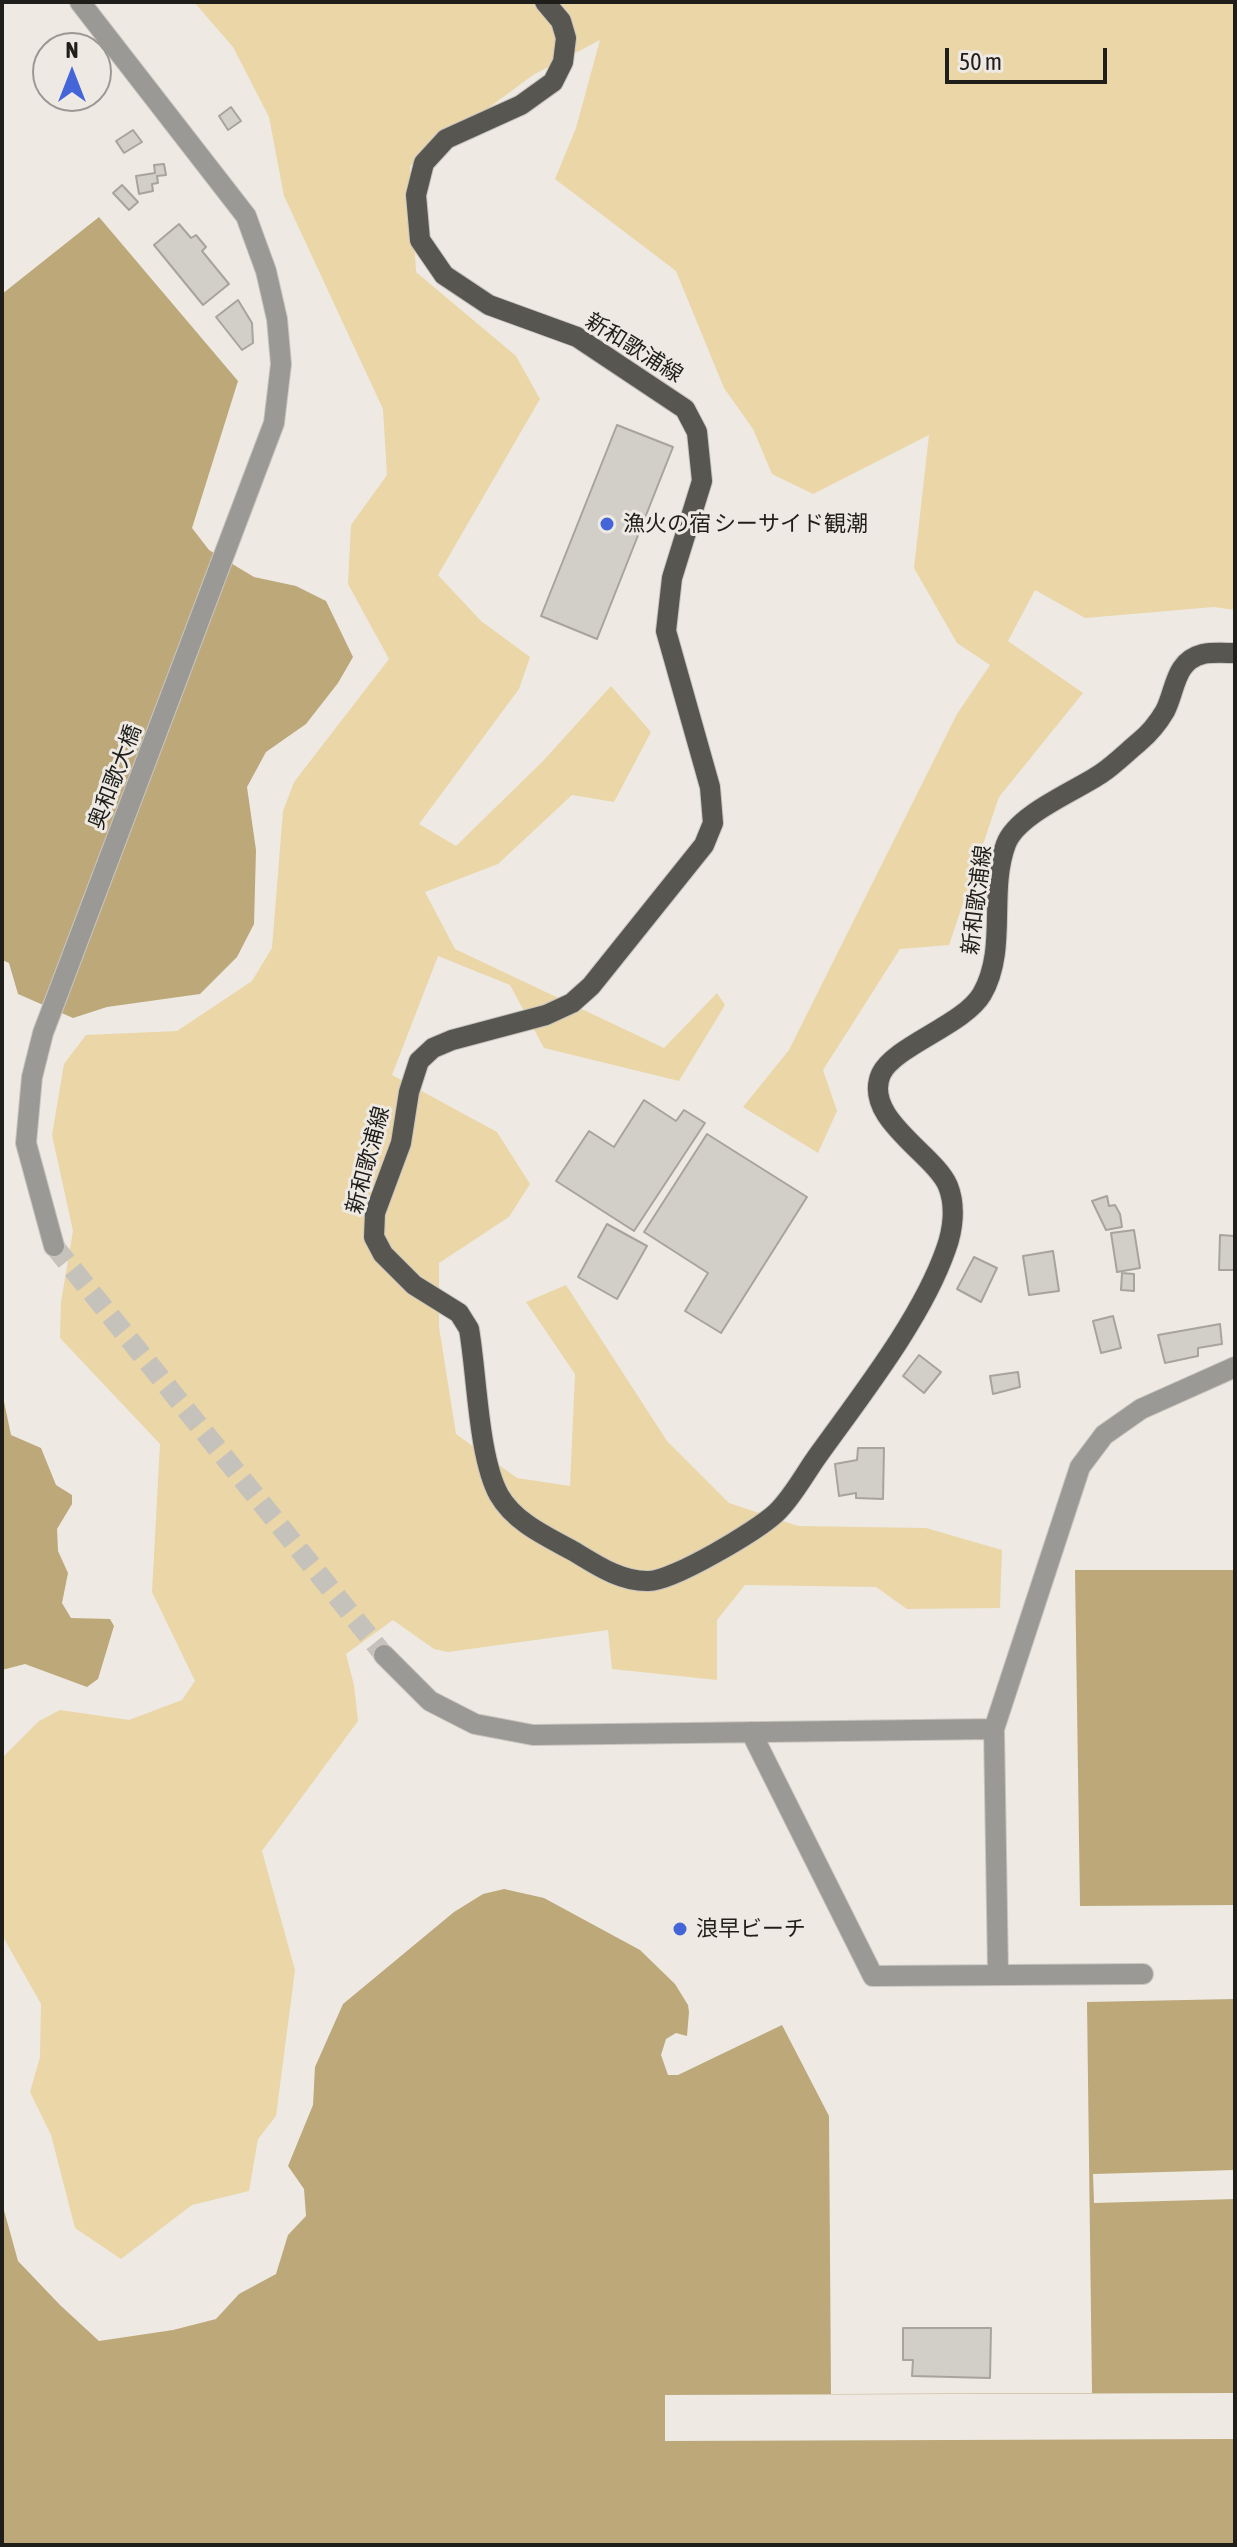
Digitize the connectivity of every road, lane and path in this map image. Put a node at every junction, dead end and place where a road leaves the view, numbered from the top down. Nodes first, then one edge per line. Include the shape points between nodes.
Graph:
1 (80, 2) edge
2 (545, 2) edge
3 (1235, 653) edge
4 (54, 1246) tunnel mouth
5 (1235, 1367) edge
6 (384, 1655) tunnel mouth
7 (994, 1729) junction
8 (751, 1732) junction
9 (998, 1973) junction
10 (1143, 1974) dead end

1 - 4 street, 奥和歌大橋 via 246,216 266,271 281,364 274,423 43,1033 32,1077 26,1143
2 - 3 main road, 新和歌浦線 via 561,21 566,38 553,82 521,105 446,139 424,163 416,195 420,240 444,275 489,305 577,337 685,409 697,432 702,481 672,578 666,631 706,771 713,823 704,845 572,1003 452,1040 419,1061 401,1143 375,1213 374,1237 383,1254 414,1285 459,1313 469,1329 490,1469 500,1496 523,1522 616,1576 648,1582 671,1577 776,1513 932,1286 951,1234 947,1181 885,1111 881,1073 980,997 994,967 1000,879 1006,842 1015,831 1105,771 1150,733 1167,708 1177,674 1191,659
5 - 7 street via 1141,1409 1104,1435 1080,1467
6 - 8 street via 430,1701 475,1724 533,1735
7 - 8 street
7 - 9 street
8 - 9 street via 873,1976
9 - 10 street

